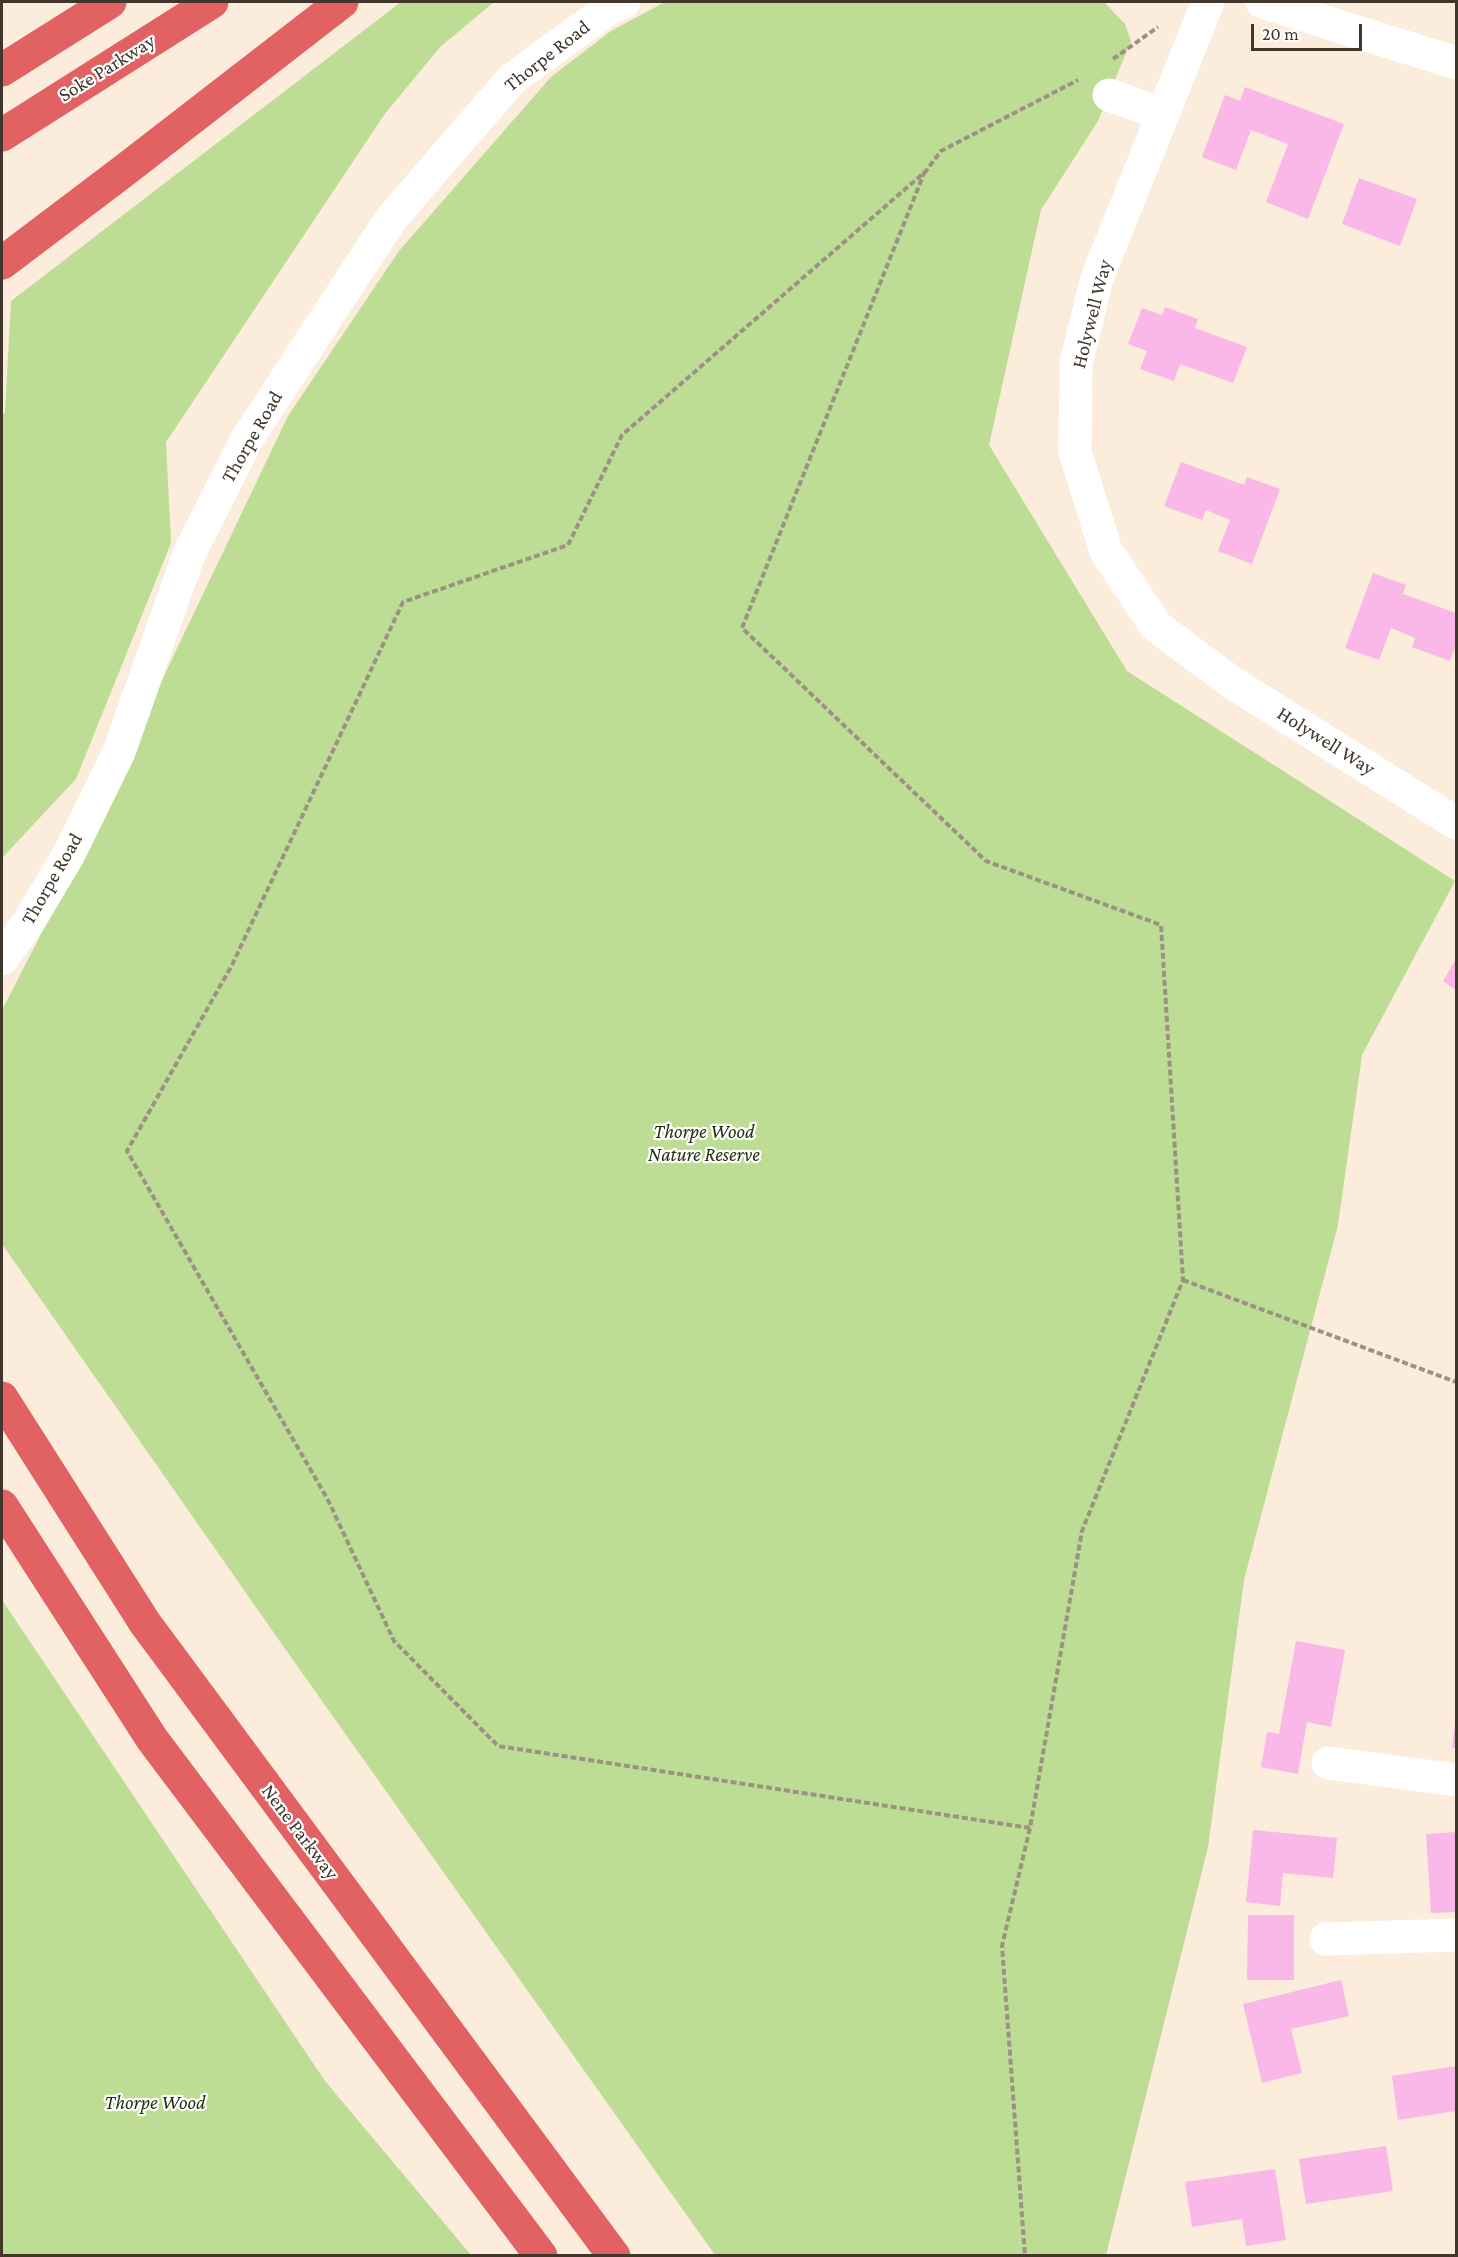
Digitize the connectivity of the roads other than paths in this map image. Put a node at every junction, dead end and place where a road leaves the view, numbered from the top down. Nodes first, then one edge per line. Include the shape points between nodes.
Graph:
1 (110, 2) edge
2 (212, 2) edge
3 (342, 2) edge
4 (624, 2) edge
5 (1208, 2) edge
6 (1262, 2) edge
7 (1456, 63) edge
8 (2, 70) edge
9 (1109, 95) dead end
10 (1162, 114) junction
11 (2, 135) edge
12 (122, 173) junction
13 (2, 262) edge
14 (2, 278) edge
15 (1456, 823) edge
16 (2, 958) edge
17 (2, 1398) edge
18 (2, 1506) edge
19 (1328, 1763) dead end
20 (1456, 1780) edge
21 (1456, 1935) edge
22 (1326, 1939) dead end
23 (541, 2256) edge
24 (614, 2256) edge

1 - 8 highway
2 - 11 highway, Soke Parkway
3 - 12 highway
4 - 16 street, Thorpe Road via 607,10 512,79 391,219 247,439 189,555 119,752 69,854
5 - 10 street, Holywell Way
6 - 7 street
9 - 10 street
10 - 15 street, Holywell Way via 1097,278 1076,364 1076,452 1106,551 1156,626 1231,682
12 - 13 highway
12 - 14 highway
17 - 24 highway, Nene Parkway via 145,1623
18 - 23 highway via 152,1739
19 - 20 street
21 - 22 street

